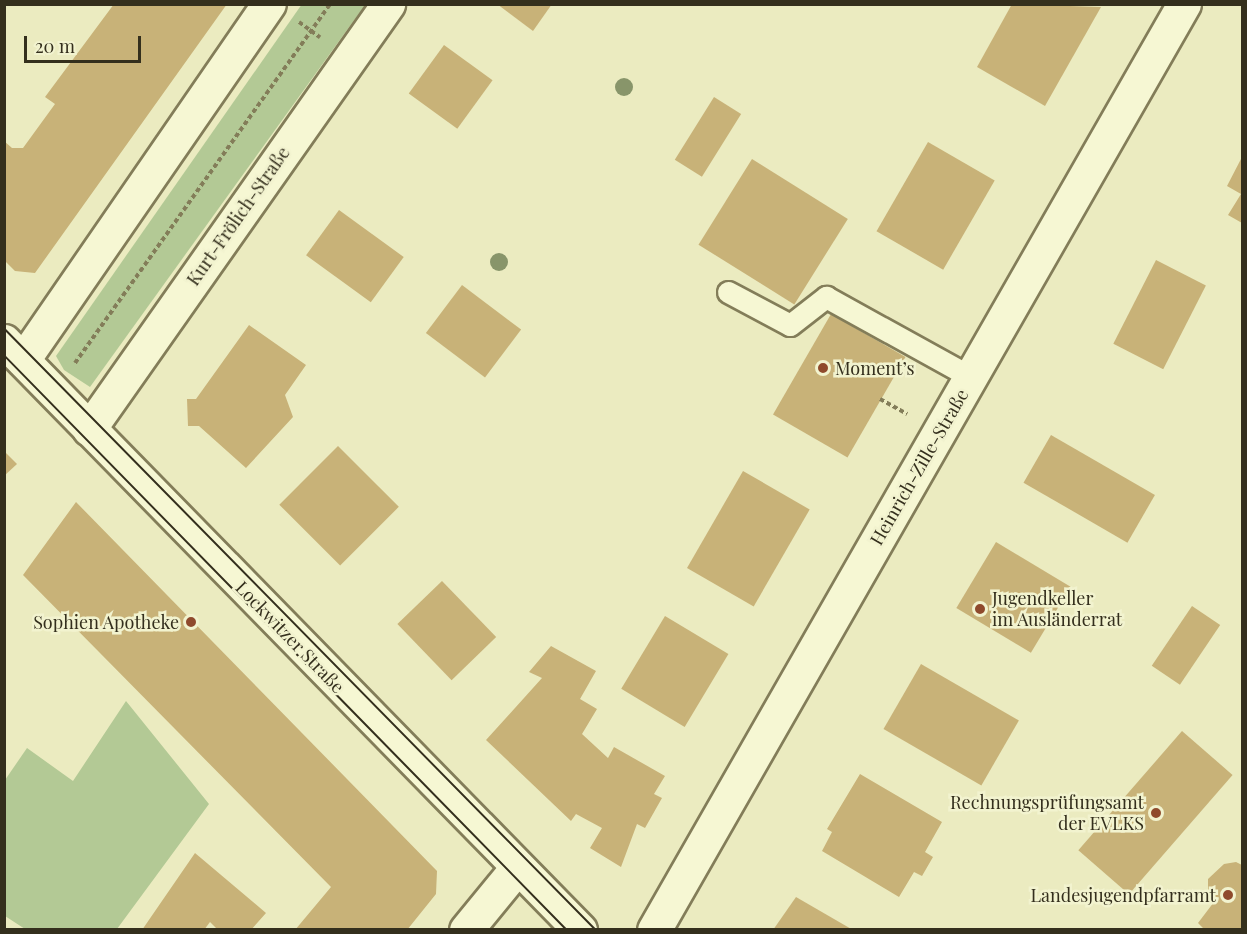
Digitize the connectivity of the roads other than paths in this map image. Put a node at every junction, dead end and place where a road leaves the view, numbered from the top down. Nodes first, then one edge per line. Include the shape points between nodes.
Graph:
1 (388, 4) edge
2 (1184, 4) edge
3 (282, 12) edge
4 (728, 292) dead end
5 (14, 350) edge
6 (971, 377) junction
7 (89, 429) junction
8 (516, 869) junction
9 (466, 930) edge
10 (580, 930) edge
11 (654, 930) edge

1 - 7 street, Kurt-Frölich-Straße
2 - 6 street, Heinrich-Zille-Straße
3 - 5 street
4 - 6 lane via 790,326 826,297
5 - 7 street, Lockwitzer Straße
6 - 11 street, Heinrich-Zille-Straße
7 - 8 street, Lockwitzer Straße
8 - 9 street
8 - 10 street, Lockwitzer Straße

